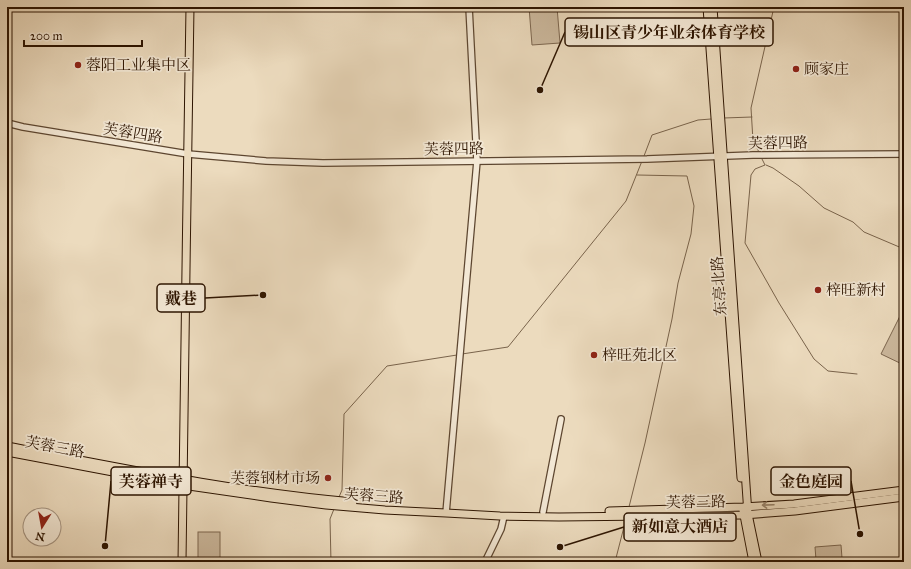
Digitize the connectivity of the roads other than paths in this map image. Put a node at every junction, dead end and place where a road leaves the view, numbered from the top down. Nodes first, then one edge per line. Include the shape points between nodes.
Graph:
1 (190, 7) edge
2 (469, 7) edge
3 (707, 7) edge
4 (713, 7) edge
5 (717, 113) junction
6 (7, 123) edge
7 (188, 154) junction
8 (904, 154) edge
9 (720, 156) junction
10 (477, 161) junction
11 (561, 419) dead end
12 (7, 446) edge
13 (7, 452) edge
14 (182, 482) junction
15 (904, 490) edge
16 (904, 496) edge
17 (745, 510) junction
18 (446, 511) junction
19 (543, 512) junction
20 (617, 513) junction
21 (504, 516) junction
22 (182, 562) edge
23 (485, 562) edge
24 (753, 562) edge
25 (758, 562) edge

1 - 7 main road
2 - 10 street
3 - 5 main road, 东亭北路
4 - 5 main road, 东亭北路
5 - 9 main road, 东亭北路
6 - 7 street, 芙蓉四路 via 23,128
7 - 10 street, 芙蓉四路 via 323,163
7 - 14 main road
8 - 9 street, 芙蓉四路
9 - 10 street, 芙蓉四路
9 - 17 main road, 东亭北路
10 - 18 street
11 - 19 street
12 - 14 main road, 芙蓉三路
13 - 14 main road, 芙蓉三路
14 - 18 main road, 芙蓉三路 via 385,510
14 - 22 main road
15 -> 17 main road
16 - 17 main road via 795,510
17 - 20 main road, 芙蓉三路
17 - 24 main road, 东亭北路
17 - 25 main road, 东亭北路
18 - 19 main road, 芙蓉三路
18 - 21 main road, 芙蓉三路
19 - 20 main road, 芙蓉三路
20 - 21 main road, 芙蓉三路 via 559,517
21 - 23 street via 501,529

